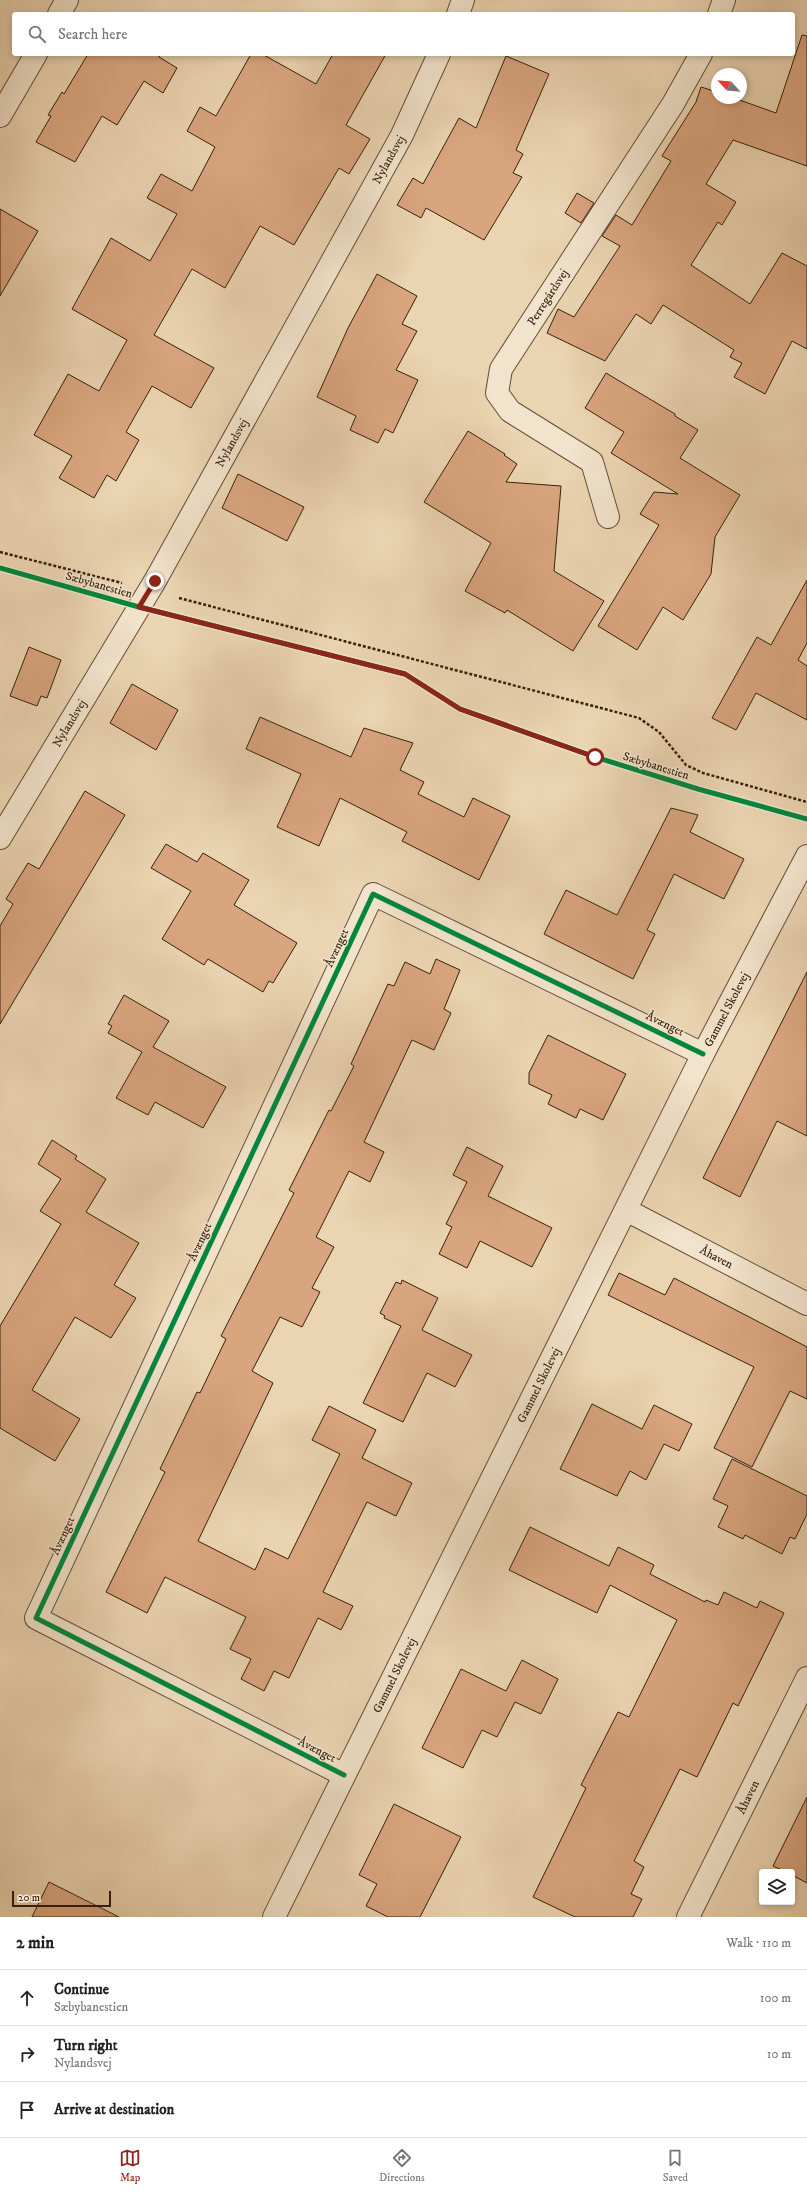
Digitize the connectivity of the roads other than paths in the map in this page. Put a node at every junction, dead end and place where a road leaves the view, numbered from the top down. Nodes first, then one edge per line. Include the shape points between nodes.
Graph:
1 (67, 0) edge
2 (463, 0) edge
3 (724, 0) edge
4 (60, 12) edge
5 (459, 12) edge
6 (720, 12) edge
7 (35, 56) edge
8 (438, 56) edge
9 (700, 56) edge
10 (0, 116) edge
11 (608, 517) dead end
12 (3, 826) edge
13 (807, 856) edge
14 (703, 1054) junction
15 (626, 1210) junction
16 (807, 1304) edge
17 (807, 1678) edge
18 (344, 1775) junction
19 (274, 1917) edge
20 (688, 1917) edge

1 - 4 street
2 - 5 street
3 - 6 street
7 - 10 street
8 - 12 street, Nylandsvej via 402,135 149,590
9 - 11 street, Perregårdsvej via 673,104 501,369 497,393 510,412 592,462
13 - 14 street, Gammel Skolevej
14 - 15 street, Gammel Skolevej
14 - 18 street, Åvænget via 373,894 36,1618
15 - 16 street, Åhaven
15 - 18 street, Gammel Skolevej
17 - 20 street, Åhaven
18 - 19 street, Gammel Skolevej

